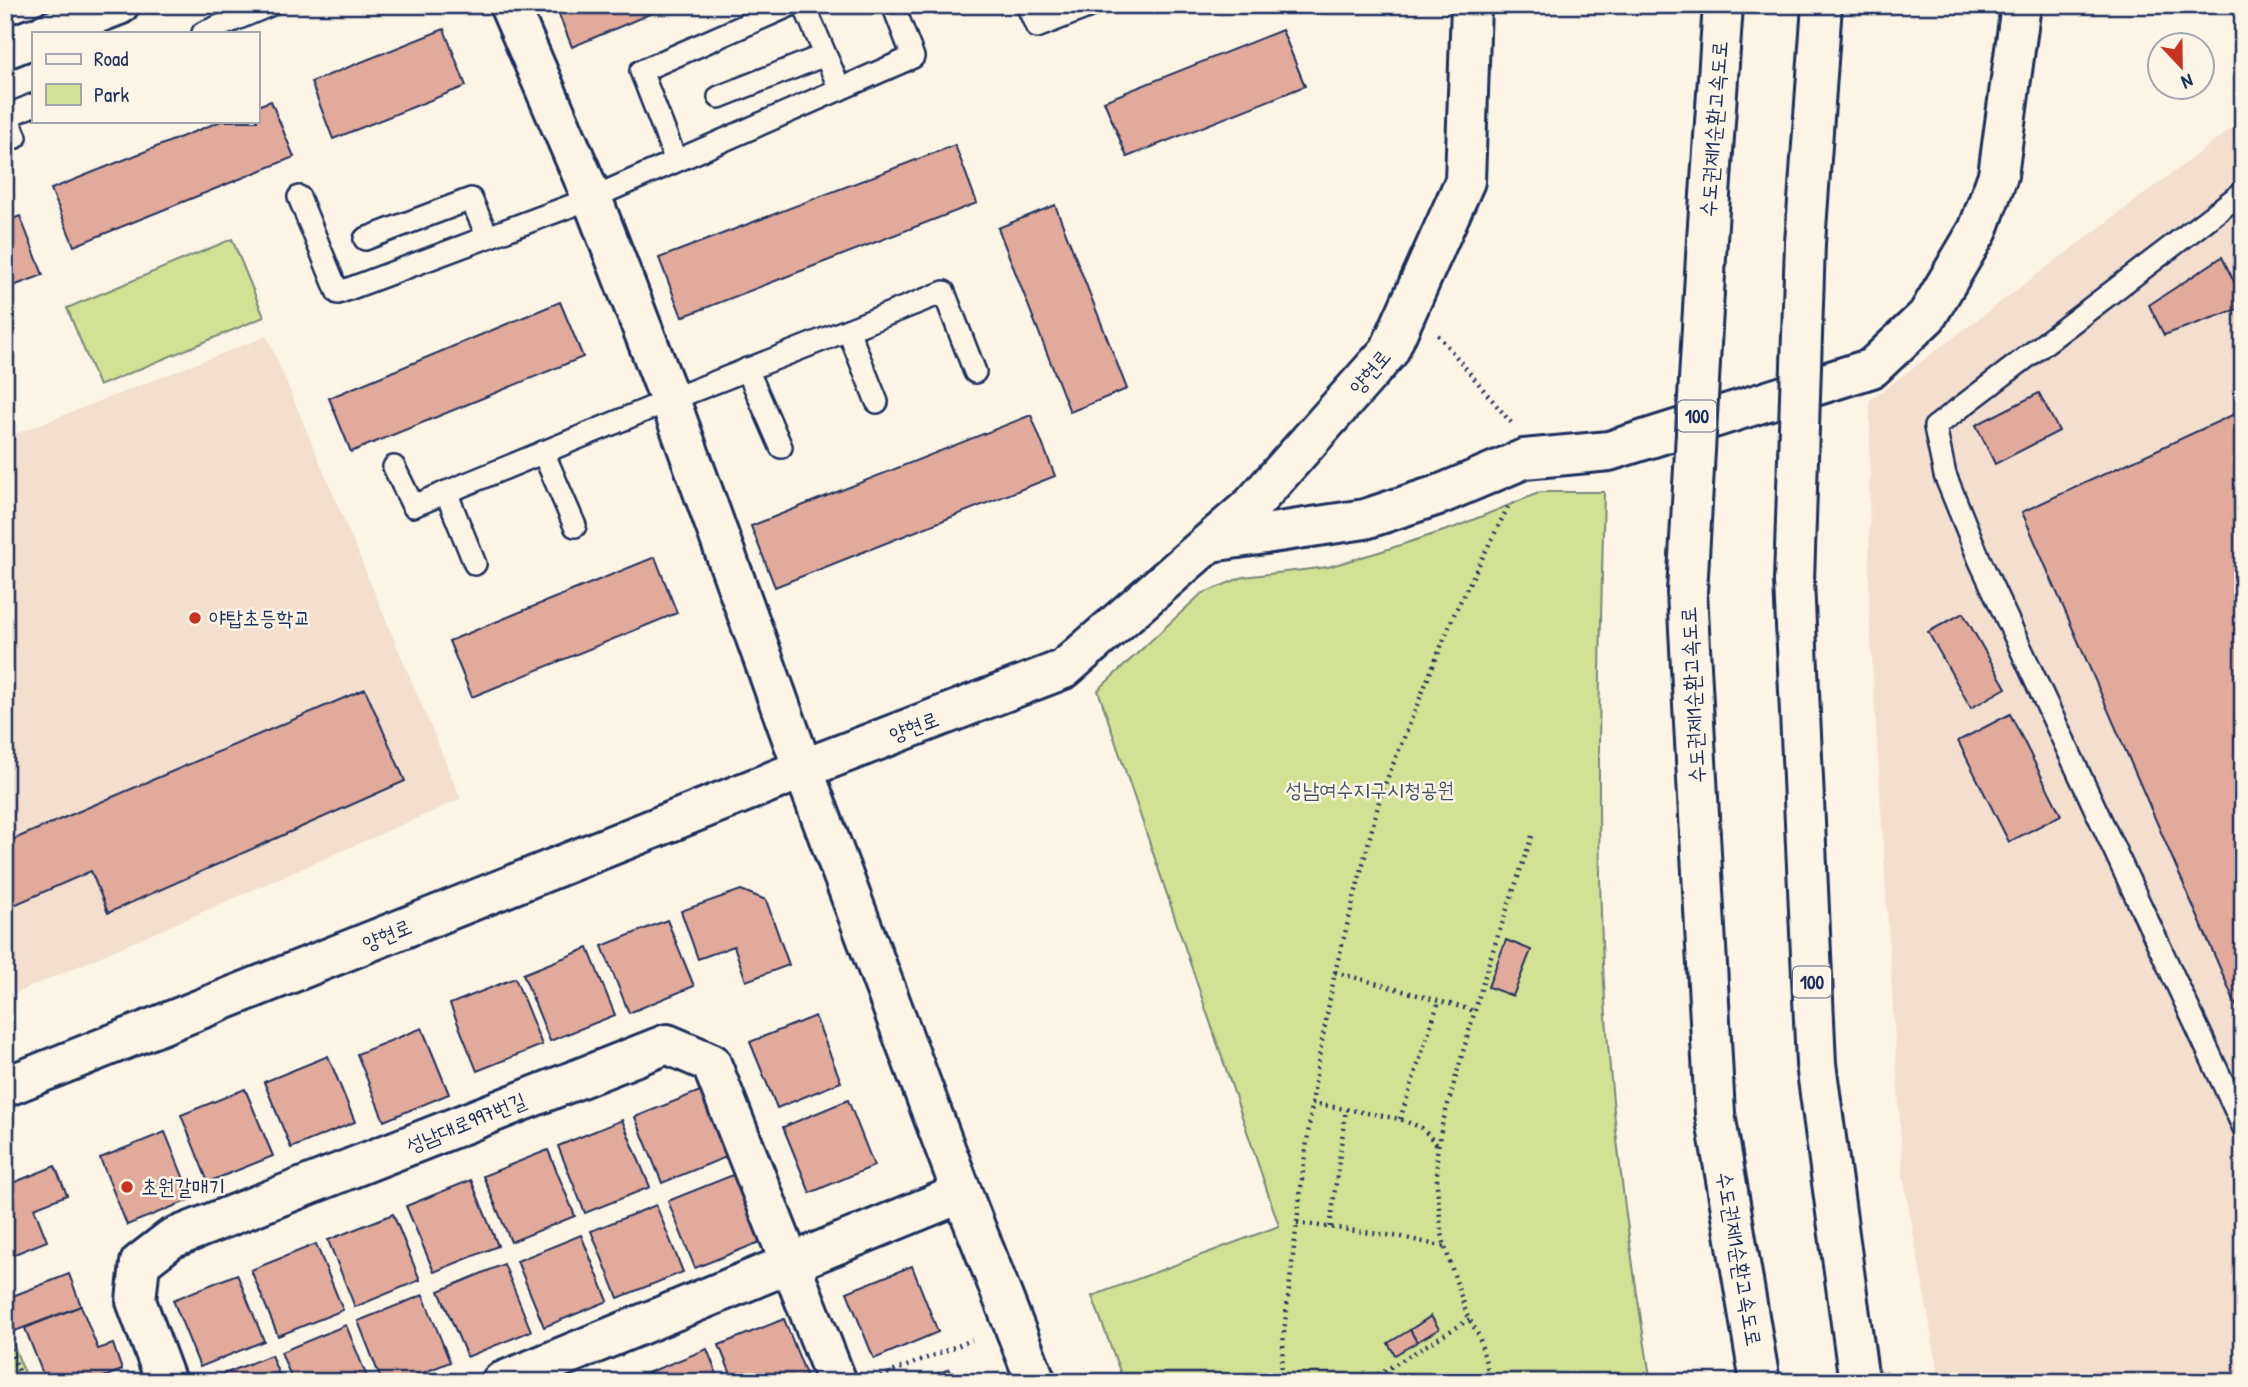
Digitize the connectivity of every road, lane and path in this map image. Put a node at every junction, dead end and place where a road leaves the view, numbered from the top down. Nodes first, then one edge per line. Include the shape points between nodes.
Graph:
1 (119, 5) edge
2 (270, 5) edge
3 (509, 5) edge
4 (791, 5) edge
5 (804, 5) edge
6 (893, 5) edge
7 (1027, 5) edge
8 (1093, 5) edge
9 (1471, 5) edge
10 (1723, 5) edge
11 (1822, 5) edge
12 (2021, 5) edge
13 (49, 32) edge
14 (206, 32) edge
15 (32, 38) edge
16 (5, 49) edge
17 (825, 55) junction
18 (840, 89) junction
19 (719, 96) dead end
20 (32, 105) edge
21 (6, 114) edge
22 (5, 141) edge
23 (676, 161) junction
24 (2243, 192) edge
25 (299, 197) dead end
26 (592, 198) junction
27 (488, 237) junction
28 (365, 239) dead end
29 (1433, 328) dead end
30 (848, 330) junction
31 (747, 369) junction
32 (975, 372) dead end
33 (670, 400) junction
34 (877, 402) dead end
35 (780, 447) dead end
36 (543, 453) junction
37 (1539, 457) junction
38 (394, 467) dead end
39 (446, 492) junction
40 (575, 526) dead end
41 (1211, 542) junction
42 (475, 564) dead end
43 (803, 769) junction
44 (1532, 836) dead end
45 (1335, 972) junction
46 (1439, 1001) junction
47 (1475, 1011) junction
48 (5, 1087) edge
49 (1312, 1102) junction
50 (1346, 1109) junction
51 (1401, 1119) junction
52 (2243, 1126) edge
53 (1438, 1146) junction
54 (962, 1193) junction
55 (1297, 1223) junction
56 (1330, 1227) junction
57 (1445, 1247) junction
58 (791, 1263) junction
59 (1470, 1319) junction
60 (5, 1336) edge
61 (972, 1340) dead end
62 (23, 1382) edge
63 (166, 1382) edge
64 (501, 1382) edge
65 (837, 1382) edge
66 (866, 1382) edge
67 (1036, 1382) edge
68 (1281, 1382) edge
69 (1366, 1382) edge
70 (1491, 1382) edge
71 (1760, 1382) edge
72 (1859, 1382) edge

1 - 13 main road
2 - 14 lane
3 - 26 main road
4 - 23 lane via 641,71
5 - 17 lane
6 - 18 lane via 912,57
7 - 8 lane via 1037,27
9 - 41 main road, 양현로 via 1465,181 1389,351 1252,505
10 - 71 main road, 수도권제1순환고속도로 / 100, bridge via 1687,592 1714,1114
11 - 72 main road, 100, bridge via 1805,243 1794,581 1816,1064
12 - 37 main road via 1998,174 1978,230 1927,316 1872,368 1609,451
15 - 16 main road
17 - 18 lane
17 - 19 lane
18 - 23 lane
20 - 21 lane
21 - 22 lane via 16,137
23 - 26 lane
24 - 52 lane via 1935,427 1945,475 1980,561
25 - 27 lane via 338,293
26 - 27 lane
26 - 33 main road
27 - 28 lane via 471,199
29 - 37 path
30 - 31 lane
30 - 32 lane via 944,292
30 - 34 lane
31 - 33 lane
31 - 35 lane
33 - 36 lane
33 - 43 main road
36 - 39 lane
36 - 40 lane
37 - 41 main road via 1365,519
37 - 45 path via 1500,519 1455,612 1381,794
38 - 39 lane via 413,506
39 - 42 lane
41 - 43 main road, 양현로 via 1064,669
43 - 48 main road, 양현로
43 - 54 main road
44 - 47 path
45 - 46 path
45 - 49 path
46 - 47 path
46 - 51 path
47 - 53 path
49 - 50 path
49 - 55 path
50 - 51 path
50 - 56 path
51 - 53 path via 1422,1128
53 - 57 path via 1437,1185
54 - 58 main road
54 - 67 main road
55 - 56 path
55 - 68 path
56 - 57 path
57 - 59 path
58 - 63 main road, 성남대로997번길 via 711,1063 667,1044 171,1239 140,1264 136,1301
58 - 64 main road
58 - 65 main road, 성남대로997번길
59 - 69 path
59 - 70 path
60 - 62 path
61 - 66 path

